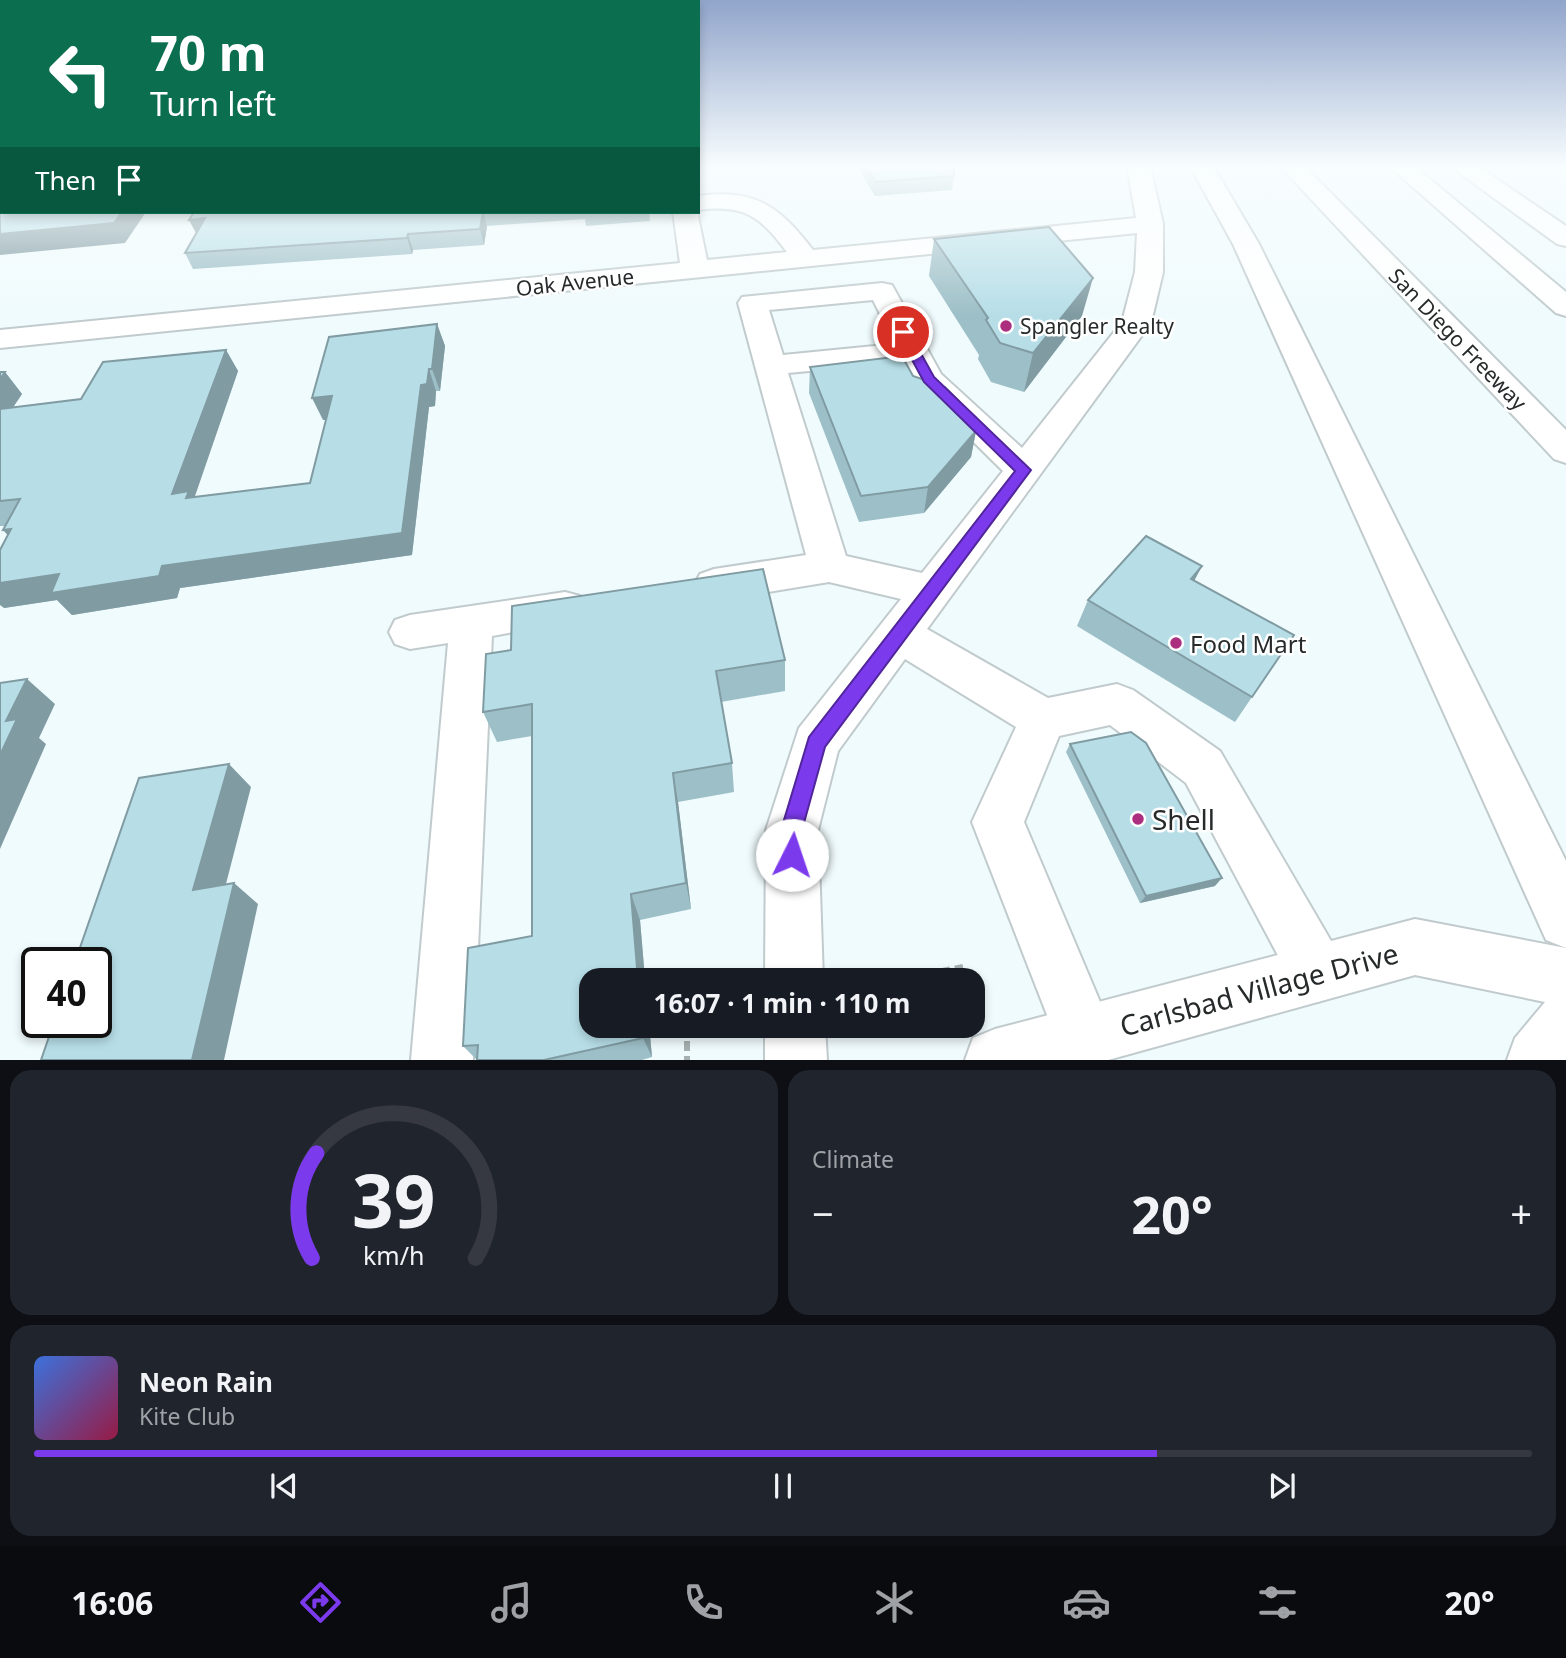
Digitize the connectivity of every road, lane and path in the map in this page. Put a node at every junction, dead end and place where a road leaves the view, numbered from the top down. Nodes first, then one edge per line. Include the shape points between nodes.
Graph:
1 (686, 215) edge
2 (771, 215) edge
3 (1148, 215) edge
4 (1230, 215) edge
5 (1339, 215) edge
6 (1458, 215) edge
7 (1533, 215) edge
8 (1150, 224) junction
9 (1566, 238) edge
10 (806, 259) junction
11 (695, 270) junction
12 (1566, 307) edge
13 (0, 339) edge
14 (914, 352) junction
15 (771, 365) junction
16 (1566, 451) edge
17 (1024, 470) junction
18 (829, 567) junction
19 (932, 591) junction
20 (671, 592) edge
21 (605, 602) edge
22 (471, 623) junction
23 (410, 632) dead end
24 (899, 634) junction
25 (1043, 719) junction
26 (1566, 920) edge
27 (963, 967) dead end
28 (794, 968) edge
29 (958, 968) edge
30 (1318, 973) junction
31 (1566, 977) edge
32 (1566, 1023) edge
33 (1084, 1035) junction
34 (688, 1038) edge
35 (795, 1038) edge
36 (442, 1059) edge
37 (687, 1059) edge
38 (796, 1059) edge
39 (995, 1059) edge
40 (1537, 1059) edge

1 - 11 main road
2 - 10 main road
3 - 8 main road
4 - 26 main road
5 - 16 main road, San Diego Freeway
6 - 12 main road
7 - 9 main road
8 - 10 main road, Oak Avenue
8 - 17 main road via 1149,272 1136,323
10 - 11 main road, Oak Avenue
11 - 13 main road, Oak Avenue
14 - 15 main road
14 - 15 main road via 881,291 752,303
14 - 17 main road via 928,379
15 - 18 main road
17 - 19 main road
18 - 19 main road
18 - 20 main road
19 - 24 main road
21 - 22 main road
22 - 23 main road
22 - 36 main road
24 - 25 main road
24 - 28 main road via 816,743 792,830
25 - 30 main road via 1117,704 1203,767
25 - 33 main road via 998,822
27 - 29 path
30 - 31 main road, Carlsbad Village Drive via 1415,947
30 - 33 main road, Carlsbad Village Drive
32 - 40 main road
33 - 39 main road, Carlsbad Village Drive
34 - 37 path
35 - 38 main road

